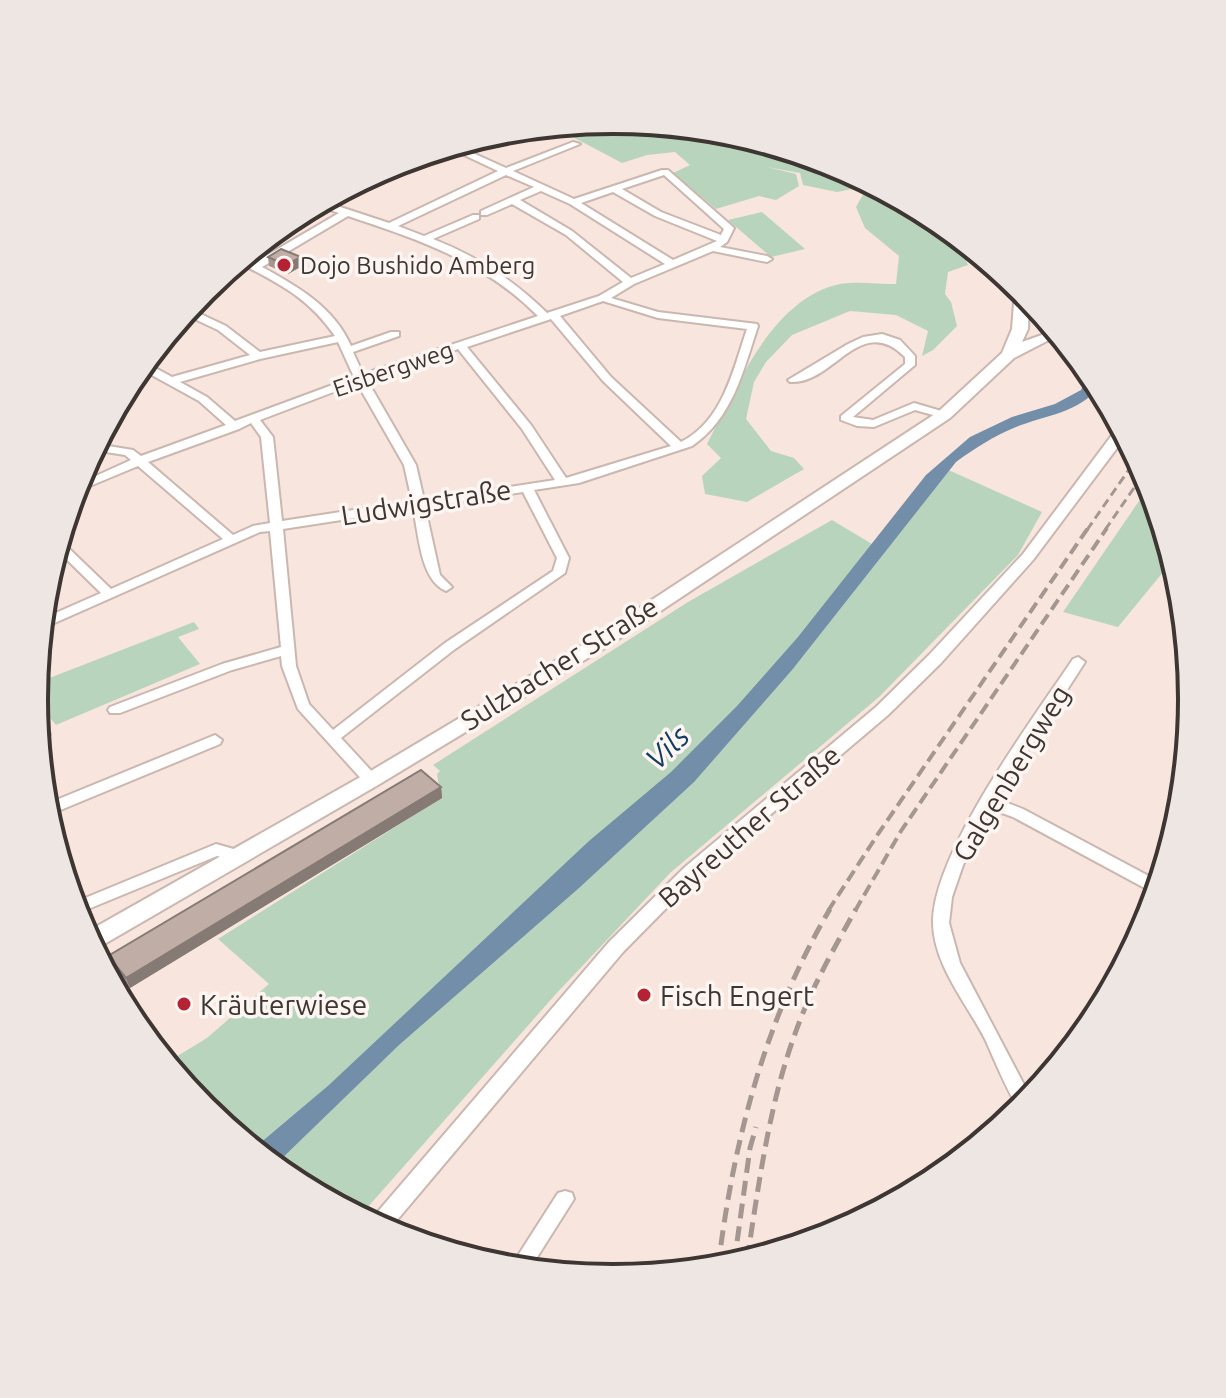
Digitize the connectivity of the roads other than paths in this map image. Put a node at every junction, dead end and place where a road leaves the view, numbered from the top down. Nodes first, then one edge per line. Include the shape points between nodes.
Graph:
1 (576, 144) dead end
2 (468, 153) edge
3 (508, 170) junction
4 (542, 187) junction
5 (615, 189) junction
6 (511, 199) junction
7 (573, 202) junction
8 (334, 208) edge
9 (346, 213) junction
10 (393, 225) junction
11 (427, 238) junction
12 (724, 240) junction
13 (712, 248) junction
14 (767, 259) dead end
15 (252, 264) edge
16 (672, 264) junction
17 (256, 266) junction
18 (630, 282) junction
19 (603, 298) junction
20 (1021, 308) edge
21 (197, 316) edge
22 (550, 317) junction
23 (1020, 329) junction
24 (1044, 333) edge
25 (395, 334) dead end
26 (1046, 336) edge
27 (342, 338) junction
28 (460, 345) junction
29 (347, 351) junction
30 (1009, 355) junction
31 (258, 356) junction
32 (153, 371) edge
33 (361, 378) junction
34 (794, 380) dead end
35 (170, 381) junction
36 (944, 415) junction
37 (254, 420) junction
38 (235, 427) junction
39 (1115, 440) edge
40 (679, 447) junction
41 (106, 449) edge
42 (139, 461) junction
43 (561, 480) junction
44 (91, 482) edge
45 (526, 486) junction
46 (418, 504) junction
47 (276, 527) junction
48 (230, 539) junction
49 (67, 552) edge
50 (446, 587) dead end
51 (109, 594) junction
52 (54, 619) edge
53 (287, 650) junction
54 (1078, 662) dead end
55 (115, 710) dead end
56 (333, 737) junction
57 (215, 740) dead end
58 (371, 780) junction
59 (988, 802) junction
60 (58, 805) edge
61 (239, 856) junction
62 (1147, 882) edge
63 (87, 904) edge
64 (100, 936) edge
65 (1019, 1093) edge
66 (565, 1199) dead end
67 (387, 1217) edge
68 (527, 1257) edge

1 - 3 street
2 - 3 street
3 - 4 street
3 - 10 street
4 - 6 street
4 - 7 street
5 - 7 street
5 - 12 street via 658,214
5 - 12 street via 665,172 729,228
6 - 11 street
6 - 18 street via 569,233
7 - 16 street
8 - 9 street
9 - 10 street
9 - 17 street
10 - 11 street
11 - 22 street via 522,292
12 - 13 street, Eisbergweg
13 - 14 street
13 - 16 street, Eisbergweg
15 - 17 street
16 - 18 street, Eisbergweg
17 - 27 street via 299,291
18 - 19 street, Eisbergweg
19 - 22 street, Eisbergweg
19 - 40 street, Ludwigstraße via 659,316 753,326 724,408 706,434
20 - 23 main road, Sulzbacher Straße
21 - 31 street
22 - 28 street, Eisbergweg
22 - 40 street
23 - 24 main road
23 - 30 main road, Sulzbacher Straße
25 - 29 street
26 - 30 main road, Sulzbacher Straße
27 - 29 street
27 - 31 street
28 - 33 street, Eisbergweg
28 - 43 street via 527,427
29 - 33 street
30 - 36 main road, Sulzbacher Straße
31 - 35 street
32 - 35 street
33 - 37 street, Eisbergweg
33 - 46 street via 410,465
34 - 36 street via 858,340 891,342 906,351 910,365 845,418 874,426 914,406
35 - 38 street via 203,399
36 - 58 main road, Sulzbacher Straße via 604,640
37 - 38 street, Eisbergweg
37 - 47 street via 267,437
38 - 42 street, Eisbergweg
39 - 67 street, Bayreuther Straße via 1028,557 935,659 882,711 691,872 616,947
40 - 43 street, Ludwigstraße
41 - 42 street via 129,452
42 - 44 street, Eisbergweg
42 - 48 street
43 - 45 street, Ludwigstraße
45 - 46 street, Ludwigstraße
45 - 56 street via 563,558 559,573 450,646
46 - 47 street, Ludwigstraße
46 - 50 street via 434,576
47 - 48 street, Ludwigstraße
47 - 53 street
48 - 51 street, Ludwigstraße
49 - 51 street
51 - 52 street, Ludwigstraße
53 - 55 street
53 - 56 street via 303,706
54 - 59 street, Galgenbergweg
56 - 58 street
57 - 60 street
58 - 61 main road, Sulzbacher Straße
59 - 62 street
59 - 65 street, Galgenbergweg via 967,835 945,889 940,921 962,983
61 - 63 street via 216,850
61 - 64 main road, Sulzbacher Straße
66 - 68 street

